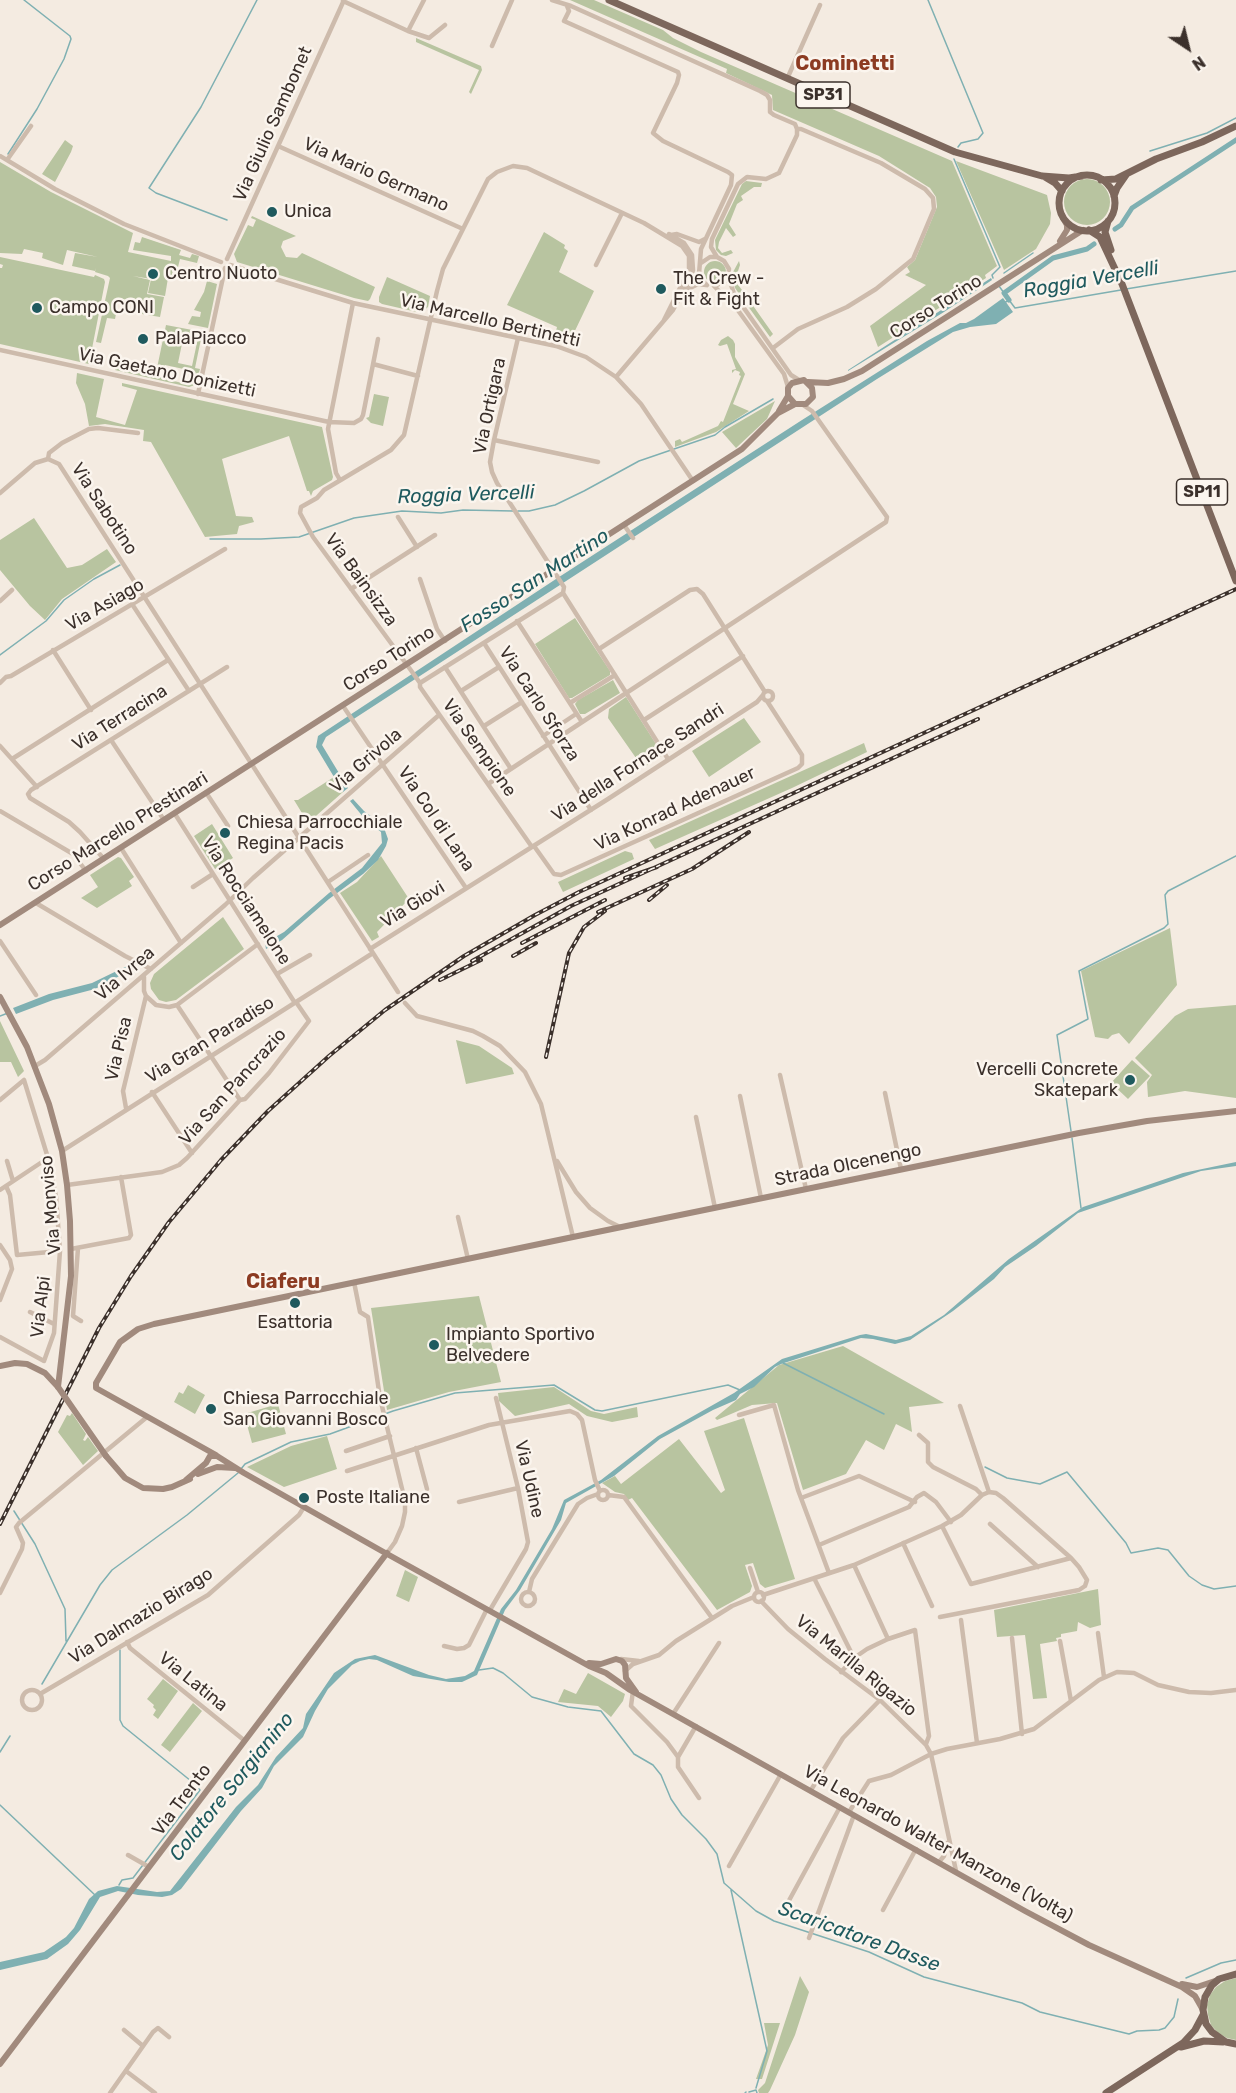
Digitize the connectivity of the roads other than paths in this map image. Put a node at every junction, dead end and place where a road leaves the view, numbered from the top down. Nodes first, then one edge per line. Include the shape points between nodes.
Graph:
1 (424, 0) edge
2 (512, 0) edge
3 (552, 0) edge
4 (609, 0) edge
5 (344, 1) edge
6 (820, 5) dead end
7 (567, 6) junction
8 (445, 25) dead end
9 (408, 31) junction
10 (492, 46) dead end
11 (787, 79) junction
12 (31, 126) dead end
13 (1236, 126) edge
14 (797, 129) junction
15 (278, 146) junction
16 (0, 156) edge
17 (7, 160) junction
18 (1128, 173) junction
19 (1042, 176) junction
20 (1082, 176) junction
21 (1101, 180) junction
22 (1062, 191) junction
23 (1114, 196) junction
24 (622, 213) junction
25 (1063, 218) junction
26 (1108, 221) junction
27 (464, 229) junction
28 (1086, 230) junction
29 (662, 233) junction
30 (670, 235) junction
31 (705, 239) junction
32 (683, 244) junction
33 (1055, 247) junction
34 (717, 257) junction
35 (227, 259) junction
36 (221, 262) junction
37 (701, 263) junction
38 (596, 265) dead end
39 (227, 266) junction
40 (728, 276) junction
41 (1122, 284) junction
42 (707, 285) junction
43 (714, 286) junction
44 (682, 294) junction
45 (353, 303) junction
46 (430, 320) junction
47 (664, 320) junction
48 (518, 338) junction
49 (378, 339) dead end
50 (773, 348) junction
51 (0, 350) edge
52 (373, 364) junction
53 (418, 376) junction
54 (616, 377) junction
55 (799, 380) junction
56 (808, 382) junction
57 (828, 383) junction
58 (788, 392) junction
59 (198, 394) junction
60 (813, 396) junction
61 (795, 404) junction
62 (802, 405) junction
63 (812, 410) junction
64 (778, 413) junction
65 (329, 422) junction
66 (138, 433) dead end
67 (494, 440) junction
68 (48, 459) junction
69 (598, 462) dead end
70 (340, 480) junction
71 (693, 481) junction
72 (0, 493) edge
73 (398, 518) dead end
74 (626, 528) junction
75 (435, 535) dead end
76 (633, 538) dead end
77 (417, 547) junction
78 (225, 549) dead end
79 (555, 573) junction
80 (420, 579) dead end
81 (1236, 581) edge
82 (351, 589) junction
83 (12, 590) dead end
84 (562, 593) junction
85 (145, 597) junction
86 (0, 601) edge
87 (132, 604) junction
88 (517, 621) junction
89 (726, 629) junction
90 (445, 640) junction
91 (483, 643) junction
92 (599, 649) junction
93 (53, 650) junction
94 (743, 656) junction
95 (168, 660) junction
96 (189, 665) junction
97 (406, 665) junction
98 (227, 667) dead end
99 (445, 667) junction
100 (499, 667) junction
101 (177, 672) junction
102 (615, 675) junction
103 (418, 682) junction
104 (201, 683) junction
105 (0, 684) edge
106 (189, 691) junction
107 (461, 691) junction
108 (627, 693) junction
109 (765, 697) junction
110 (773, 697) junction
111 (522, 702) junction
112 (570, 703) junction
113 (343, 706) junction
114 (773, 708) junction
115 (91, 710) junction
116 (576, 714) junction
117 (440, 715) junction
118 (644, 720) junction
119 (582, 722) junction
120 (484, 726) junction
121 (543, 735) junction
122 (111, 740) junction
123 (549, 744) junction
124 (0, 746) edge
125 (12, 759) junction
126 (668, 759) junction
127 (252, 765) junction
128 (382, 765) junction
129 (511, 769) junction
130 (488, 784) junction
131 (37, 787) junction
132 (207, 794) junction
133 (591, 810) junction
134 (0, 811) edge
135 (175, 814) junction
136 (164, 821) junction
137 (228, 826) dead end
138 (300, 838) junction
139 (533, 846) junction
140 (121, 848) junction
141 (368, 855) dead end
142 (104, 859) junction
143 (86, 871) junction
144 (213, 874) junction
145 (554, 874) joint
146 (328, 882) junction
147 (193, 887) dead end
148 (466, 888) junction
149 (230, 900) junction
150 (36, 903) junction
151 (0, 925) edge
152 (0, 941) edge
153 (181, 943) junction
154 (258, 944) junction
155 (371, 951) junction
156 (310, 955) dead end
157 (151, 969) junction
158 (277, 974) junction
159 (144, 975) junction
160 (398, 992) dead end
161 (36, 995) dead end
162 (146, 996) junction
163 (0, 997) edge
164 (296, 1002) junction
165 (405, 1003) dead end
166 (177, 1005) junction
167 (309, 1022) joint
168 (209, 1055) junction
169 (35, 1066) junction
170 (780, 1075) dead end
171 (152, 1092) junction
172 (885, 1093) dead end
173 (740, 1096) dead end
174 (0, 1100) edge
175 (240, 1100) junction
176 (126, 1108) junction
177 (1236, 1111) edge
178 (696, 1117) dead end
179 (62, 1151) junction
180 (553, 1152) junction
181 (192, 1153) junction
182 (48, 1158) junction
183 (7, 1161) dead end
184 (901, 1169) junction
185 (121, 1177) junction
186 (13, 1181) junction
187 (67, 1185) junction
188 (6, 1186) junction
189 (806, 1189) junction
190 (0, 1190) edge
191 (761, 1198) junction
192 (715, 1208) junction
193 (458, 1217) dead end
194 (620, 1227) junction
195 (573, 1237) junction
196 (0, 1245) edge
197 (74, 1249) junction
198 (60, 1251) junction
199 (17, 1255) junction
200 (468, 1259) junction
201 (10, 1260) junction
202 (354, 1282) junction
203 (0, 1300) edge
204 (30, 1312) dead end
205 (81, 1322) dead end
206 (54, 1324) junction
207 (2, 1338) edge
208 (0, 1366) edge
209 (58, 1387) junction
210 (496, 1398) dead end
211 (960, 1406) dead end
212 (739, 1415) dead end
213 (147, 1417) junction
214 (502, 1423) junction
215 (919, 1435) dead end
216 (390, 1436) junction
217 (200, 1447) junction
218 (416, 1448) junction
219 (346, 1450) dead end
220 (217, 1456) junction
221 (394, 1456) junction
222 (208, 1460) junction
223 (216, 1467) junction
224 (239, 1470) junction
225 (346, 1471) dead end
226 (186, 1480) junction
227 (518, 1488) junction
228 (427, 1489) dead end
229 (599, 1490) junction
230 (989, 1492) junction
231 (608, 1495) junction
232 (982, 1495) junction
233 (801, 1498) junction
234 (459, 1502) dead end
235 (915, 1502) junction
236 (304, 1507) junction
237 (951, 1522) junction
238 (990, 1524) dead end
239 (942, 1526) junction
240 (903, 1543) junction
241 (819, 1545) junction
242 (387, 1553) junction
243 (1071, 1558) junction
244 (854, 1564) junction
245 (1038, 1567) junction
246 (750, 1568) dead end
247 (829, 1573) junction
248 (814, 1578) junction
249 (529, 1592) dead end
250 (0, 1593) edge
251 (761, 1593) junction
252 (754, 1597) junction
253 (761, 1601) junction
254 (932, 1606) dead end
255 (488, 1610) junction
256 (940, 1617) dead end
257 (712, 1618) junction
258 (961, 1620) dead end
259 (1098, 1633) dead end
260 (1012, 1638) dead end
261 (888, 1639) junction
262 (1060, 1641) dead end
263 (127, 1642) junction
264 (719, 1643) dead end
265 (444, 1646) dead end
266 (854, 1658) junction
267 (619, 1659) junction
268 (580, 1661) junction
269 (642, 1661) junction
270 (607, 1663) junction
271 (625, 1672) junction
272 (841, 1672) junction
273 (606, 1673) junction
274 (1104, 1677) junction
275 (615, 1679) junction
276 (1236, 1690) edge
277 (635, 1692) junction
278 (40, 1694) junction
279 (880, 1700) junction
280 (1071, 1701) junction
281 (673, 1714) junction
282 (696, 1726) junction
283 (1022, 1734) junction
284 (245, 1741) junction
285 (977, 1743) junction
286 (926, 1744) junction
287 (931, 1754) junction
288 (678, 1757) junction
289 (781, 1773) junction
290 (811, 1790) junction
291 (699, 1797) dead end
292 (840, 1807) junction
293 (852, 1813) junction
294 (947, 1838) junction
295 (916, 1849) junction
296 (129, 1855) dead end
297 (939, 1862) junction
298 (145, 1865) junction
299 (729, 1866) dead end
300 (956, 1871) junction
301 (786, 1906) dead end
302 (883, 1910) dead end
303 (810, 1934) dead end
304 (1236, 1974) edge
305 (1220, 1979) junction
306 (1170, 1981) junction
307 (1203, 2012) junction
308 (124, 2030) dead end
309 (169, 2037) dead end
310 (1226, 2042) junction
311 (1236, 2044) edge
312 (142, 2046) junction
313 (1173, 2050) junction
314 (0, 2064) edge
315 (126, 2071) junction
316 (110, 2093) edge
317 (155, 2093) edge
318 (1106, 2093) edge

1 - 9 street
2 - 10 street
3 - 7 street
4 - 11 main road, SP31
5 - 9 street
5 - 15 street, Via Giulio Sambonet
6 - 11 street
7 - 14 street via 760,91 770,100 770,112 795,124
7 - 31 street via 564,21 678,72 677,83 653,133 732,175
8 - 9 street via 429,38
11 - 19 main road, SP31 via 955,152
12 - 17 street
13 - 18 main road
14 - 34 street via 779,173 766,179 747,177 738,184 712,239 711,248
14 - 50 street via 882,163 925,189 935,203 913,259 876,289 841,311 798,329
15 - 27 street, Via Mario Germano
15 - 35 street, Via Giulio Sambonet
16 - 17 street
17 - 36 street via 121,223
18 - 21 main road
18 - 23 main road
19 - 20 main road
19 - 22 main road
20 - 21 main road
20 - 22 main road via 1070,181
21 - 23 main road
22 - 25 main road via 1059,205
23 - 26 main road via 1114,209
24 - 27 street via 527,168 513,166 488,179
24 - 29 street
24 - 38 street
25 - 28 main road, SP11
25 - 33 main road via 1067,230
26 - 28 main road
26 - 41 main road, SP11 via 1105,232
27 - 46 street via 443,269
28 - 33 main road, Corso Torino
28 - 41 main road, SP11 via 1100,237
29 - 30 street
29 - 32 street
30 - 31 street via 699,242
30 - 32 street
31 - 37 street
32 - 44 street via 692,255 693,270
32 - 47 street via 689,256 689,270
33 - 57 main road, Corso Torino via 862,371
34 - 37 street
34 - 40 street via 727,263
35 - 36 street
35 - 39 street
36 - 39 street
37 - 42 street via 699,274
39 - 45 street, Via Marcello Bertinetti
39 - 59 street
40 - 43 street
40 - 50 street via 734,294
41 - 81 main road, SP11
42 - 43 street
42 - 44 street via 698,284
43 - 58 street via 737,309 784,374
44 - 47 street
45 - 46 street, Via Marcello Bertinetti
45 - 65 street
46 - 48 street, Via Marcello Bertinetti
46 - 53 street
47 - 54 street
48 - 54 street, Via Marcello Bertinetti via 570,350
48 - 67 street, Via Ortigara
49 - 52 street
50 - 55 street via 791,375
51 - 59 street, Via Gaetano Donizetti
52 - 53 street
52 - 65 street, Via Gaetano Donizetti via 361,419 354,423
53 - 70 street via 399,443
54 - 71 street, Via Marcello Bertinetti via 641,404
55 - 56 main road, Corso Torino
55 - 58 main road, Corso Torino via 792,383
56 - 57 main road, Corso Torino
56 - 60 main road
57 - 60 main road, Corso Torino
58 - 61 main road
58 - 64 main road, Corso Torino
59 - 65 street, Via Gaetano Donizetti
60 - 62 main road, Corso Torino
60 - 63 street
61 - 62 main road
61 - 64 main road, Corso Torino
62 - 63 street
63 - 89 street via 888,520
64 - 71 main road, Corso Torino via 742,449
65 - 70 street
66 - 68 street via 89,429 62,443 49,453
67 - 69 street
67 - 79 street, Via Ortigara via 492,472
68 - 72 street via 35,463
68 - 85 street, Via Sabotino via 54,460 66,474
70 - 82 street, Via Bainsizza via 301,507 300,513
71 - 74 main road, Corso Torino
73 - 77 street
74 - 76 street
74 - 79 main road, Corso Torino
75 - 77 street
77 - 82 street
78 - 85 street, Via Asiago
79 - 84 street, Via Ortigara via 564,587
79 - 90 main road, Corso Torino
80 - 90 street via 437,629
82 - 97 street, Via Bainsizza
83 - 86 street
84 - 88 street
84 - 92 street
85 - 87 street, Via Asiago
85 - 96 street, Via Sabotino
87 - 93 street, Via Asiago
87 - 95 street
88 - 91 street
88 - 112 street
89 - 92 street via 703,594 697,589 690,590
89 - 94 street
89 - 108 street
90 - 97 main road, Corso Torino
91 - 99 street
91 - 100 street, Via Carlo Sforza
92 - 102 street
93 - 105 street, Via Asiago via 11,676 4,675
93 - 115 street
94 - 109 street
94 - 118 street
95 - 101 street
95 - 115 street
96 - 101 street
96 - 104 street, Via Sabotino
97 - 103 street, Via Sempione
97 - 113 main road, Corso Torino
98 - 104 street, Via Terracina
99 - 103 street
99 - 107 street
100 - 107 street
100 - 111 street, Via Carlo Sforza
101 - 106 street
102 - 108 street
102 - 112 street
103 - 117 street, Via Sempione
104 - 106 street, Via Terracina
104 - 127 street, Via Sabotino
106 - 122 street, Via Terracina
107 - 120 street
108 - 118 street
108 - 119 street
109 - 110 street
109 - 110 street via 770,692
109 - 114 street
109 - 126 street, Via della Fornace Sandri
110 - 114 street
111 - 120 street
111 - 121 street, Via Carlo Sforza
112 - 116 street
113 - 127 main road, Corso Torino
113 - 128 street, Via Col di Lana
114 - 145 street, Via Konrad Adenauer via 803,759 798,768 581,867
115 - 125 street
116 - 119 street
116 - 121 street
117 - 128 street, Via Grivola
117 - 130 street, Via Sempione
118 - 126 street
119 - 123 street
120 - 129 street
121 - 123 street, Via Carlo Sforza
122 - 131 street, Via Terracina
122 - 136 street
123 - 129 street
123 - 133 street, Via Carlo Sforza
124 - 125 street
125 - 131 street
126 - 133 street, Via della Fornace Sandri
127 - 132 main road, Corso Marcello Prestinari
127 - 138 street, Via Sabotino
128 - 138 street, Via Grivola
128 - 148 street, Via Col di Lana
129 - 130 street
130 - 139 street, Via Sempione
131 - 142 street, Via Terracina via 28,794 30,798 69,822
132 - 135 main road, Corso Marcello Prestinari
132 - 137 street
133 - 139 street, Via della Fornace Sandri
134 - 143 street via 74,854
135 - 136 main road, Corso Marcello Prestinari
135 - 144 street, Via Rocciamelone
136 - 140 main road, Corso Marcello Prestinari
138 - 146 street, Via Sabotino
138 - 149 street, Via Grivola
139 - 145 street, Via Sempione
139 - 148 street, Via Giovi
140 - 142 main road, Corso Marcello Prestinari
140 - 153 street
141 - 146 street
142 - 143 main road, Corso Marcello Prestinari
143 - 150 main road, Corso Marcello Prestinari
144 - 147 street
144 - 149 street, Via Rocciamelone
146 - 155 street, Via Sabotino
148 - 155 street, Via Giovi
149 - 153 street, Via Ivrea
149 - 154 street, Via Rocciamelone
150 - 151 main road, Corso Marcello Prestinari
150 - 157 street
152 - 161 street
153 - 157 street, Via Ivrea
154 - 158 street, Via Rocciamelone
154 - 166 street
155 - 160 street, Via Sabotino
155 - 164 street, Via Gran Paradiso
156 - 158 street
157 - 159 street, Via Ivrea
158 - 164 street, Via Rocciamelone
159 - 162 street, Via Pisa
159 - 169 street, Via Ivrea
162 - 166 street via 162,1007
162 - 176 street, Via Pisa via 123,1090
163 - 169 main road, Via Monviso
164 - 167 street, Via Rocciamelone
164 - 168 street, Via Gran Paradiso
165 - 180 street via 417,1016 473,1031 516,1060 542,1104
166 - 168 street
167 - 175 street, Via San Pancrazio via 269,1073
168 - 171 street, Via Gran Paradiso
168 - 175 street
169 - 179 main road, Via Monviso
170 - 189 street
171 - 176 street, Via Gran Paradiso
171 - 181 street
172 - 184 street
173 - 191 street
174 - 182 street, Via Alpi via 24,1080
175 - 181 street, Via San Pancrazio
176 - 179 street, Via Gran Paradiso
177 - 184 main road, Strada Olcenengo via 1147,1121
178 - 192 street
179 - 187 main road, Via Monviso
180 - 194 street via 590,1208
180 - 195 street
181 - 185 street, Via San Pancrazio via 169,1170
182 - 186 street
182 - 198 street, Via Alpi
183 - 186 street
184 - 189 main road, Strada Olcenengo
185 - 187 street, Via San Pancrazio
185 - 197 street via 129,1238
186 - 188 street
187 - 197 main road, Via Monviso
188 - 190 street
188 - 199 street
189 - 191 main road, Strada Olcenengo
191 - 192 main road, Strada Olcenengo
192 - 194 main road, Strada Olcenengo
193 - 200 street
194 - 195 main road, Strada Olcenengo
195 - 200 main road, Strada Olcenengo
196 - 201 street
197 - 205 street, Via Monviso via 73,1316
197 - 209 main road, Via Monviso
198 - 199 street
198 - 206 street, Via Alpi
199 - 201 street
200 - 202 main road, Strada Olcenengo
201 - 203 street via 11,1275
202 - 213 main road, Strada Olcenengo via 142,1327 120,1342 96,1388
202 - 216 street via 360,1312 368,1317
204 - 206 street
206 - 207 street, Via Alpi via 45,1361
208 - 209 main road via 27,1364 45,1373
209 - 226 main road, bridge via 125,1478 142,1488 163,1489
210 - 214 street, Via Udine
211 - 230 street
212 - 233 street via 774,1406
213 - 217 main road
213 - 250 street via 19,1523 16,1527 22,1549
214 - 218 street
214 - 227 street, Via Udine
214 - 229 street via 574,1412 583,1424
215 - 232 street via 928,1443 928,1462 933,1467
216 - 219 street
216 - 221 street
217 - 220 main road
217 - 222 main road
218 - 221 street
218 - 228 street
220 - 222 main road
220 - 223 main road via 220,1462
220 - 224 main road
221 - 225 street
221 - 242 street via 405,1512
222 - 223 main road via 209,1466
222 - 226 main road
223 - 224 main road
223 - 226 main road
224 - 236 main road
227 - 234 street
227 - 255 street, Via Udine via 528,1542
229 - 231 street
229 - 231 street via 602,1500
229 - 249 street via 578,1504 532,1579
230 - 232 street
230 - 243 street via 1003,1498
231 - 257 street via 624,1497
232 - 237 street
233 - 235 street via 859,1476
233 - 241 street
235 - 237 street via 924,1493 930,1496
235 - 241 street via 909,1508
236 - 242 main road
236 - 263 street, Via Dalmazio Birago via 208,1595
237 - 239 street
238 - 245 street
239 - 240 street
239 - 245 street via 971,1584
240 - 244 street
240 - 254 street
241 - 247 street
242 - 255 main road
242 - 284 main road, Via Trento
243 - 245 street
243 - 256 street via 1087,1580 1079,1590
244 - 247 street
244 - 261 street
246 - 251 street
247 - 248 street
248 - 251 street
248 - 266 street
251 - 252 street
251 - 253 street
252 - 253 street, Via Marilla Rigazio
252 - 257 street
253 - 272 street, Via Marilla Rigazio via 788,1629
255 - 265 street via 469,1645 457,1649
255 - 268 main road
257 - 269 street via 659,1655
258 - 285 street
259 - 274 street
260 - 283 street
261 - 266 street
261 - 286 street via 915,1630 929,1736
262 - 280 street
263 - 278 street, Via Dalmazio Birago
263 - 284 street, Via Latina
264 - 281 street
266 - 272 street
267 - 269 street
267 - 270 main road
267 - 271 main road
268 - 270 main road
268 - 273 main road
269 - 271 street
270 - 273 main road
271 - 275 main road
271 - 277 main road
272 - 279 street, Via Marilla Rigazio
273 - 275 main road
274 - 276 street via 1126,1671 1158,1685 1189,1692
274 - 280 street
275 - 277 main road, Via Leonardo Walter Manzone (Volta)
277 - 281 main road, Via Leonardo Walter Manzone (Volta)
277 - 288 street via 631,1706
278 - 278 street via 33,1690 25,1693 23,1705 30,1710 38,1708
279 - 286 street, Via Marilla Rigazio
279 - 290 street via 843,1738
280 - 283 street
281 - 282 main road, Via Leonardo Walter Manzone (Volta)
282 - 288 street
282 - 289 main road, Via Leonardo Walter Manzone (Volta)
283 - 285 street
284 - 298 main road, Via Trento
285 - 287 street
286 - 287 street, Via Marilla Rigazio
287 - 293 street via 891,1775 869,1781
287 - 294 street, Via Marilla Rigazio
288 - 291 street via 678,1767
289 - 290 main road, Via Leonardo Walter Manzone (Volta)
289 - 299 street
290 - 292 main road, Via Leonardo Walter Manzone (Volta)
292 - 293 main road, Via Leonardo Walter Manzone (Volta)
292 - 301 street
293 - 295 main road, Via Leonardo Walter Manzone (Volta)
293 - 303 street
294 - 297 street
294 - 300 street, Via Marilla Rigazio
295 - 297 main road, Via Leonardo Walter Manzone (Volta)
295 - 302 street
296 - 298 street
297 - 300 main road, Via Leonardo Walter Manzone (Volta)
298 - 314 main road, Via Trento via 128,1895
300 - 306 main road, Via Leonardo Walter Manzone (Volta) via 1089,1946
304 - 305 main road
305 - 306 main road, Via Leonardo Walter Manzone (Volta) via 1197,1987
305 - 307 main road via 1208,1990
306 - 307 main road, Via Leonardo Walter Manzone (Volta) via 1192,1993
307 - 310 main road via 1212,2032
307 - 313 main road via 1196,2030
308 - 312 street
309 - 312 street via 158,2028
310 - 311 main road
310 - 313 main road via 1194,2043
312 - 315 street
313 - 318 main road
315 - 316 street
315 - 317 street

